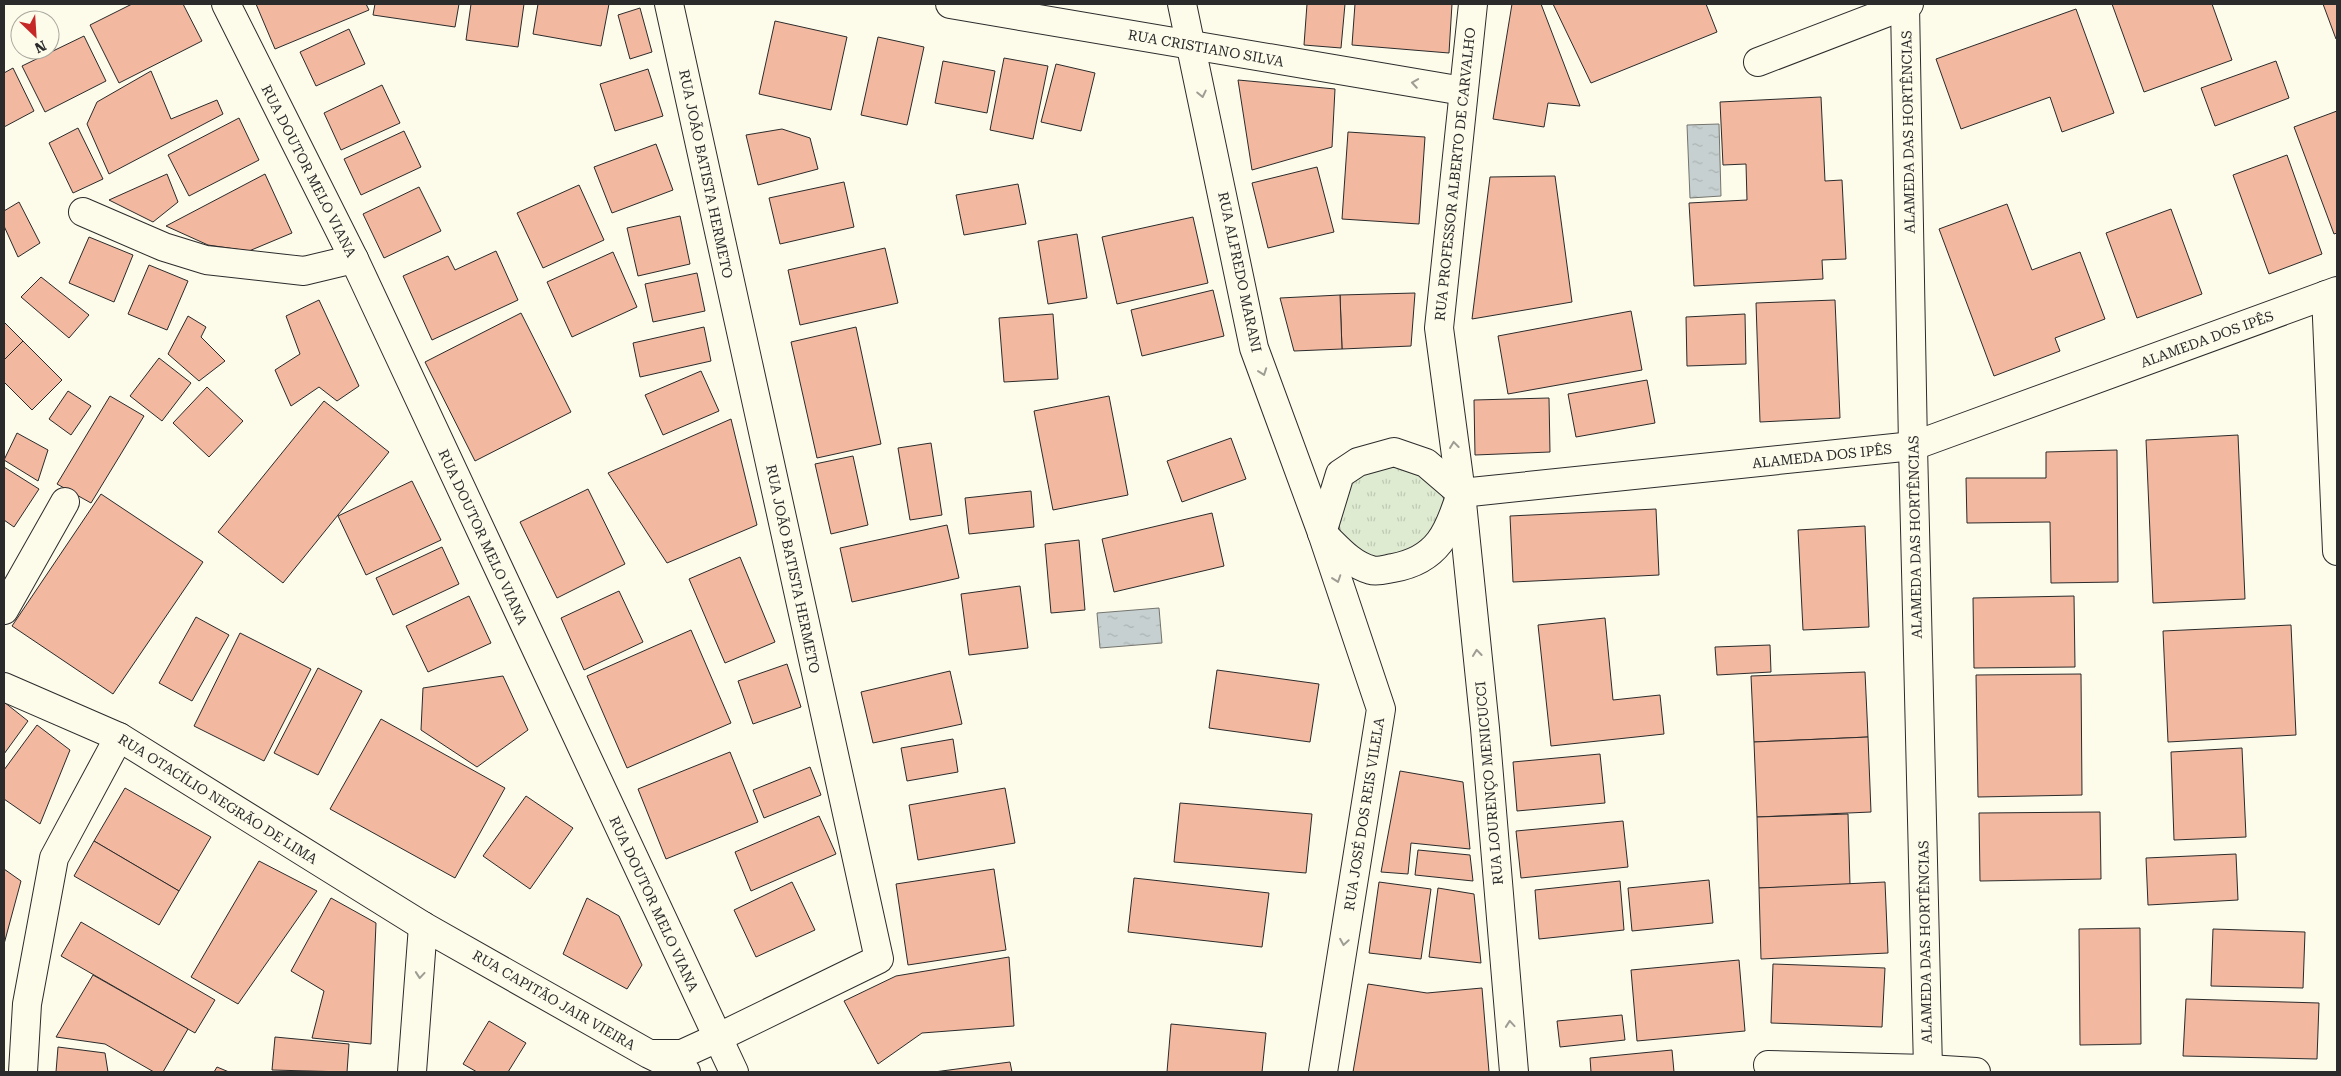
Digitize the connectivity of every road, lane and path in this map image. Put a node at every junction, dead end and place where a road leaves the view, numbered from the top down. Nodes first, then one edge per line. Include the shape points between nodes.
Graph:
1 (226, 4) edge
2 (669, 4) edge
3 (950, 4) edge
4 (1182, 4) edge
5 (1473, 4) edge
6 (1908, 4) edge
7 (1192, 46) junction
8 (1758, 62) dead end
9 (1463, 91) junction
10 (83, 212) dead end
11 (354, 259) junction
12 (2332, 293) edge
13 (1913, 446) junction
14 (1461, 493) junction
15 (65, 502) dead end
16 (1322, 533) junction
17 (2337, 551) edge
18 (4, 610) edge
19 (4, 687) edge
20 (120, 737) junction
21 (423, 926) junction
22 (717, 1038) junction
23 (649, 1054) junction
24 (1768, 1065) dead end
25 (1928, 1069) junction
26 (23, 1072) edge
27 (412, 1072) edge
28 (686, 1072) edge
29 (734, 1072) edge
30 (1323, 1072) edge
31 (1514, 1072) edge
32 (1976, 1072) edge

1 - 11 street, RUA DOUTOR MELO VIANA
2 - 22 street, RUA JOÃO BATISTA HERMETO via 879,959
3 - 7 street, RUA CRISTIANO SILVA
4 - 7 street, RUA ALFREDO MARANI
5 - 9 street, RUA PROFESSOR ALBERTO DE CARVALHO
6 - 8 street
6 - 13 street, ALAMEDA DAS HORTÊNCIAS
9 -> 7 street, RUA CRISTIANO SILVA
7 -> 16 street, RUA ALFREDO MARANI via 1254,348
14 -> 9 street, RUA PROFESSOR ALBERTO DE CARVALHO via 1439,328
10 - 11 street via 164,247 206,260 304,271
11 - 22 street, RUA DOUTOR MELO VIANA
12 - 13 street, ALAMEDA DOS IPÊS
12 - 17 street
13 - 14 street, ALAMEDA DOS IPÊS
13 - 25 street, ALAMEDA DAS HORTÊNCIAS
14 - 16 street via 1450,528 1434,549 1407,565 1372,571 1350,560
14 - 16 street via 1426,463 1394,452 1358,462 1340,474
31 -> 14 street, RUA LOURENÇO MENICUCCI
15 - 18 street
16 -> 30 street, RUA JOSÉ DOS REIS VILELA via 1381,709
19 - 20 street, RUA OTACÍLIO NEGRÃO DE LIMA
20 - 21 street, RUA OTACÍLIO NEGRÃO DE LIMA
20 - 26 street via 54,858 27,1004
21 - 23 street, RUA CAPITÃO JAIR VIEIRA
21 -> 27 street
22 - 23 street via 682,1054
22 - 29 street, RUA DOUTOR MELO VIANA
23 - 28 street, RUA CAPITÃO JAIR VIEIRA
24 - 25 street
25 - 32 street

